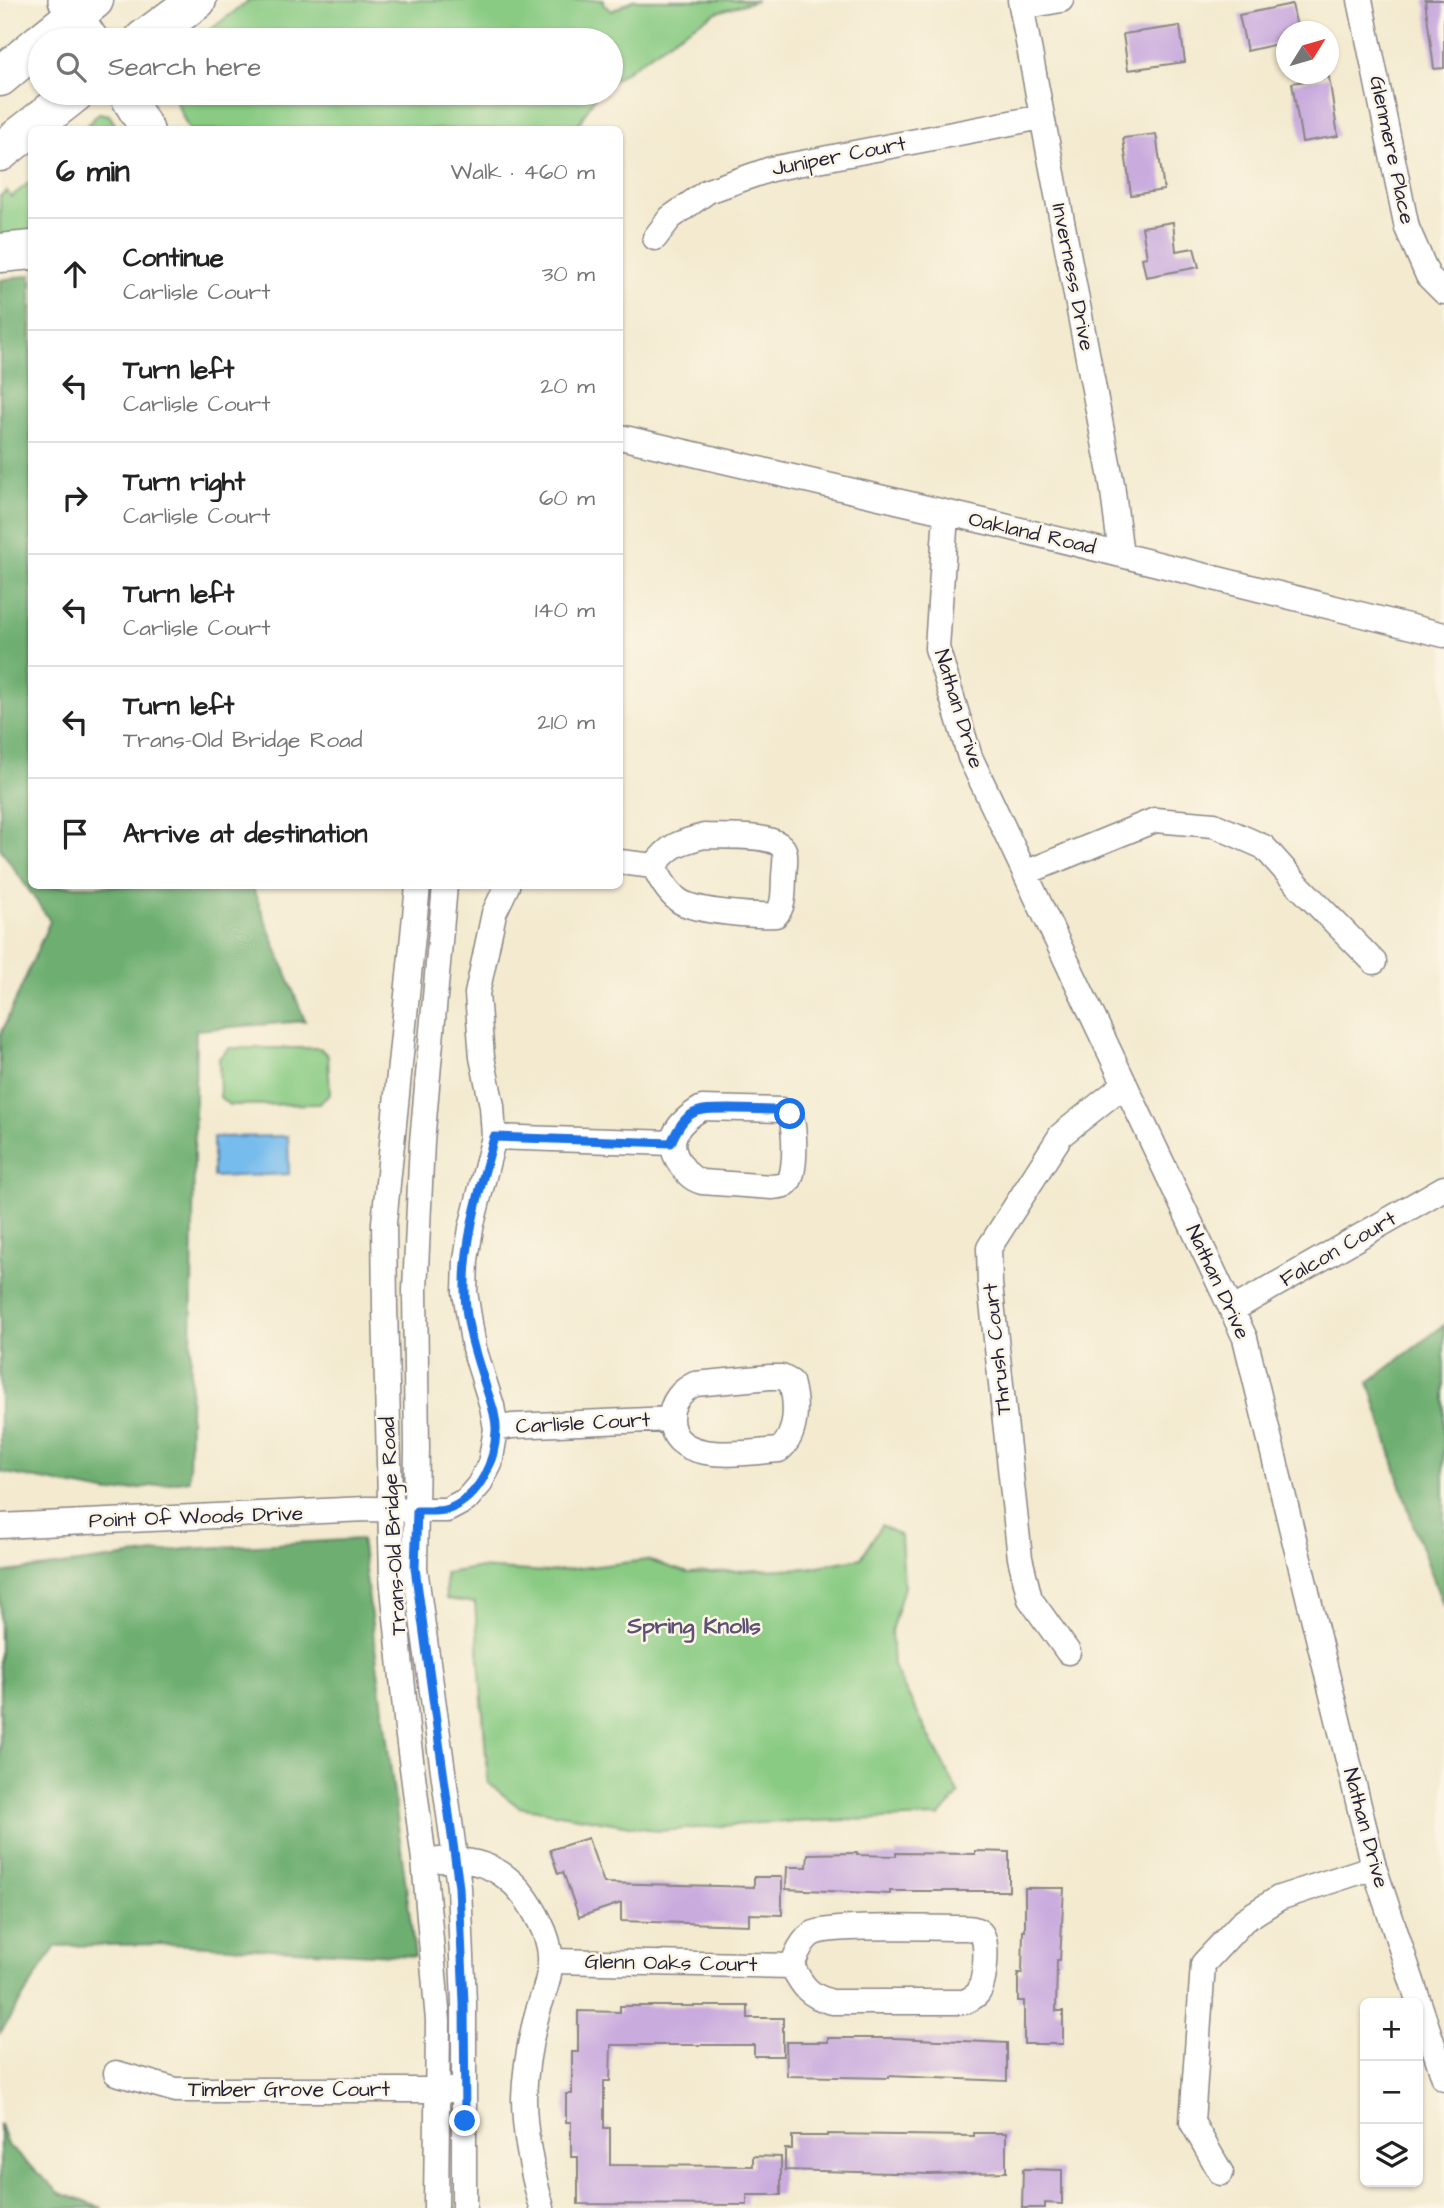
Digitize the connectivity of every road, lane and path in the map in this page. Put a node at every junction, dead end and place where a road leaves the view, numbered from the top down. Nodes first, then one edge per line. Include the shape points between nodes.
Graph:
1 (197, 0) edge
2 (1061, 0) edge
3 (1360, 0) edge
4 (1021, 4) edge
5 (81, 14) edge
6 (62, 28) edge
7 (159, 28) edge
8 (28, 53) edge
9 (0, 76) edge
10 (60, 105) edge
11 (132, 105) edge
12 (1042, 117) junction
13 (33, 126) edge
14 (145, 126) edge
15 (28, 130) edge
16 (0, 152) edge
17 (654, 238) dead end
18 (28, 250) edge
19 (0, 253) edge
20 (1444, 292) edge
21 (623, 438) edge
22 (946, 514) junction
23 (1121, 555) junction
24 (1444, 635) edge
25 (623, 862) edge
26 (654, 866) junction
27 (1025, 873) junction
28 (418, 889) edge
29 (445, 889) edge
30 (506, 889) edge
31 (1374, 962) dead end
32 (1125, 1084) junction
33 (494, 1137) junction
34 (671, 1143) junction
35 (1444, 1188) edge
36 (1232, 1310) junction
37 (670, 1419) junction
38 (496, 1429) junction
39 (391, 1511) junction
40 (417, 1511) junction
41 (0, 1526) edge
42 (1068, 1652) dead end
43 (455, 1859) junction
44 (424, 1860) junction
45 (1374, 1867) junction
46 (551, 1961) junction
47 (792, 1966) junction
48 (116, 2074) dead end
49 (1444, 2078) edge
50 (438, 2089) junction
51 (465, 2091) junction
52 (1221, 2173) dead end
53 (436, 2208) edge
54 (464, 2208) edge
55 (542, 2208) edge

1 - 7 highway
2 - 4 street
3 - 20 street, Glenmere Place via 1407,228 1429,276
4 - 12 street, Inverness Drive
5 - 6 highway
8 - 9 highway
10 - 13 highway
11 - 14 street
12 - 17 street, Juniper Court via 771,169 708,191 670,218
12 - 23 street, Inverness Drive via 1112,484
15 - 16 highway
18 - 19 highway
21 - 22 street, Oakland Road
22 - 23 street, Oakland Road
22 - 27 street, Nathan Drive via 937,648 970,757
23 - 24 street, Oakland Road
25 - 26 street
26 - 26 street via 665,851 705,836 769,838 785,852 782,908 776,915 698,909 681,902 660,880
27 - 31 street via 1155,820 1214,825 1264,847
27 - 32 street, Nathan Drive
28 - 39 street, Trans-Old Bridge Road via 384,1223
29 - 40 street, Trans-Old Bridge Road via 422,1142 415,1290
30 - 33 street, Carlisle Court via 494,913 477,994
32 - 36 street, Nathan Drive
32 - 42 street, Thrush Court via 1061,1135 989,1248 1020,1558 1030,1599
33 - 34 street
33 - 38 street, Carlisle Court via 471,1228 465,1292 474,1348
34 - 34 street via 684,1169 702,1182 782,1186 793,1172 794,1124 790,1114 781,1110 702,1108 678,1127
35 - 36 street, Falcon Court
36 - 45 street, Nathan Drive via 1245,1338
37 - 37 street, Carlisle Court via 688,1448 705,1454 779,1450 793,1430 791,1382 782,1377 695,1384 684,1389
37 - 38 street, Carlisle Court
38 - 40 street, Carlisle Court via 491,1464 466,1500 447,1510
39 - 40 street, Carlisle Court
39 - 41 street, Point Of Woods Drive
39 - 44 street, Trans-Old Bridge Road via 399,1654
40 - 43 street, Trans-Old Bridge Road via 415,1568
43 - 44 street
43 - 46 street via 481,1863 510,1879 536,1913
43 - 51 street, Trans-Old Bridge Road
44 - 50 street, Trans-Old Bridge Road via 438,2021
45 - 49 street, Nathan Drive
45 - 52 street via 1279,1898 1244,1920 1203,1964 1192,2122
46 - 47 street, Glenn Oaks Court
46 - 55 street via 533,2032 524,2098
47 - 47 street via 815,1997 832,2003 964,2002 980,1991 984,1980 985,1943 974,1929 833,1929 812,1933
48 - 50 street, Timber Grove Court via 176,2090
50 - 51 street, Timber Grove Court
50 - 53 street, Trans-Old Bridge Road
51 - 54 street, Trans-Old Bridge Road

